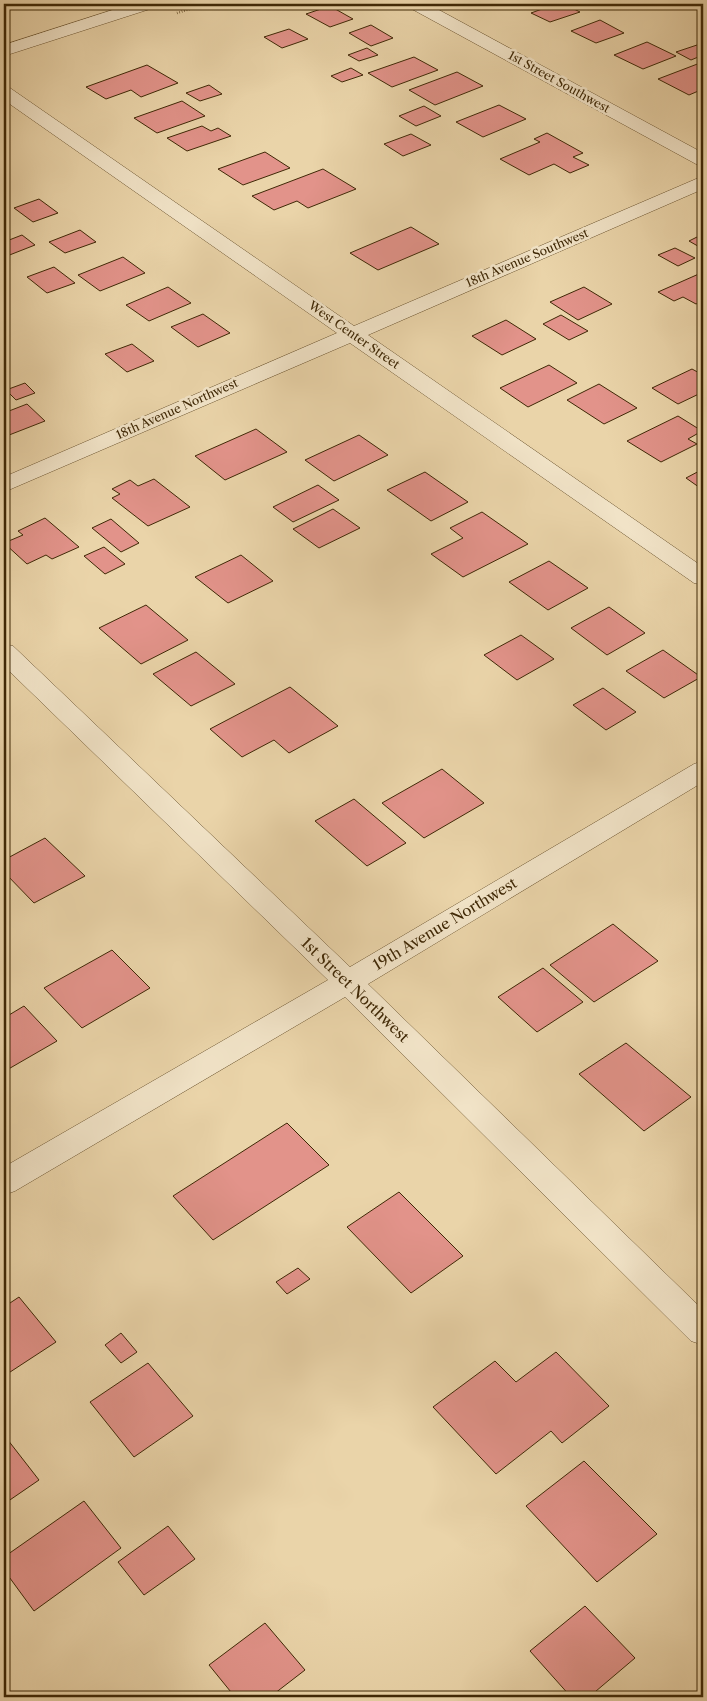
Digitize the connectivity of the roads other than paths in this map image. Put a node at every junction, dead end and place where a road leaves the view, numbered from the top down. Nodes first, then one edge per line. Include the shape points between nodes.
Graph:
1 (147, 4) edge
2 (416, 4) edge
3 (4, 51) edge
4 (4, 92) edge
5 (703, 160) edge
6 (703, 182) edge
7 (351, 333) junction
8 (4, 485) edge
9 (703, 578) edge
10 (4, 652) edge
11 (703, 770) edge
12 (348, 982) junction
13 (4, 1182) edge
14 (703, 1331) edge

1 - 3 street
2 - 5 street, 1st Street Southwest
4 - 7 street, West Center Street
6 - 7 street, 18th Avenue Southwest
7 - 8 street, 18th Avenue Northwest
7 - 9 street, West Center Street
10 - 12 street, 1st Street Northwest
11 - 12 street, 19th Avenue Northwest
12 - 13 street, 19th Avenue Northwest
12 - 14 street, 1st Street Northwest

